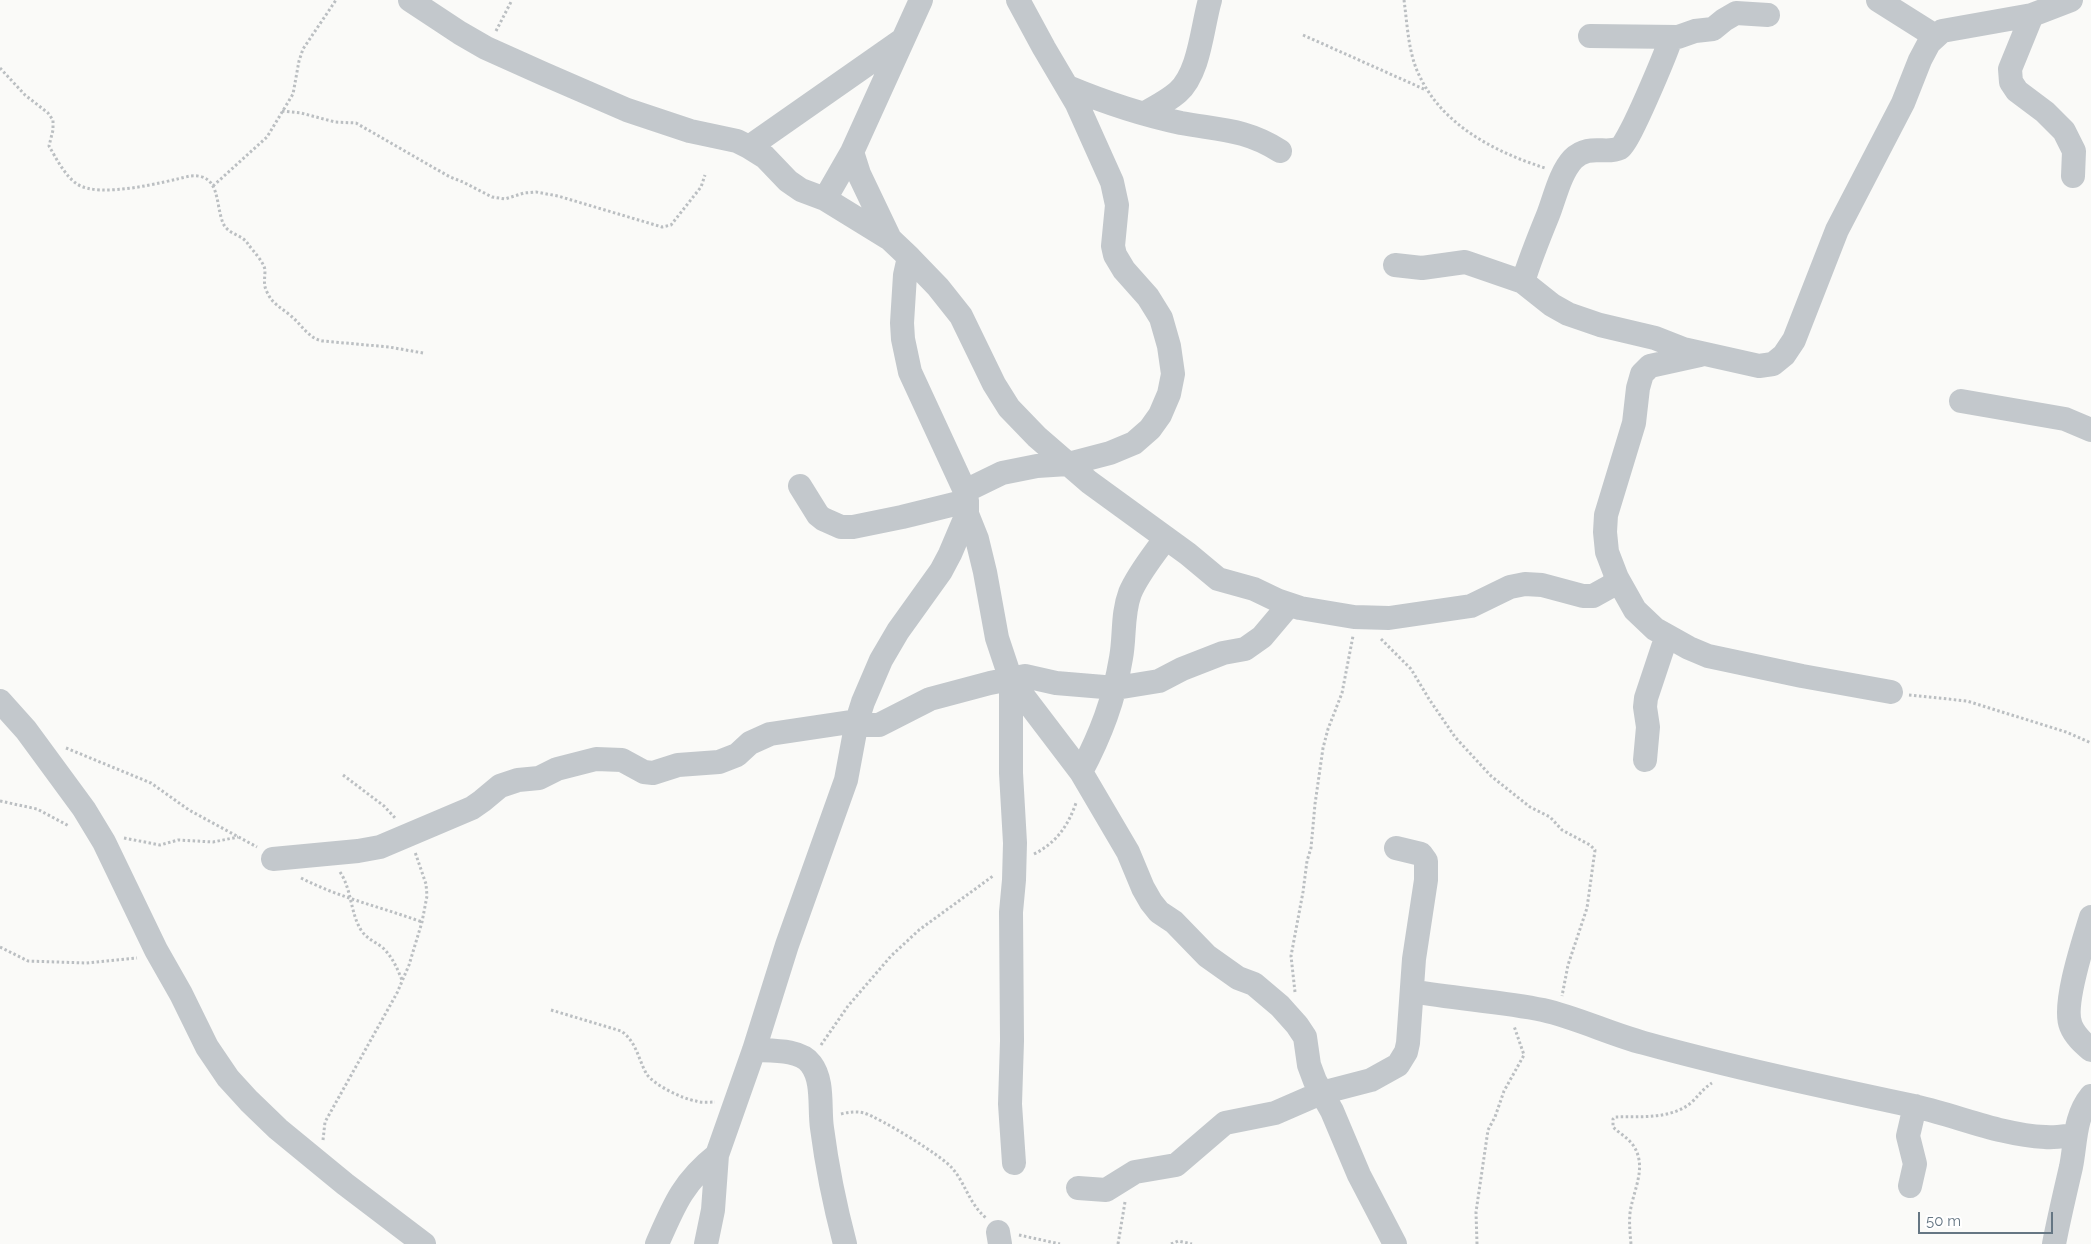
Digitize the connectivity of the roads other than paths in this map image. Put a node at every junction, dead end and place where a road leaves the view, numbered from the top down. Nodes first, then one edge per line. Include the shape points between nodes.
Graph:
1 (410, 0) edge
2 (921, 0) edge
3 (1018, 0) edge
4 (1210, 0) edge
5 (1878, 0) edge
6 (2071, 0) edge
7 (1768, 15) dead end
8 (2032, 15) junction
9 (1590, 36) dead end
10 (1935, 36) junction
11 (1671, 38) junction
12 (903, 39) junction
13 (1068, 87) junction
14 (1145, 113) junction
15 (749, 147) junction
16 (1280, 150) dead end
17 (852, 152) junction
18 (2072, 176) dead end
19 (825, 199) junction
20 (890, 239) junction
21 (909, 257) junction
22 (1395, 265) dead end
23 (1523, 282) junction
24 (1705, 354) junction
25 (1961, 401) dead end
26 (2091, 430) edge
27 (1068, 464) junction
28 (800, 486) dead end
29 (966, 502) junction
30 (1165, 539) junction
31 (1617, 578) junction
32 (1289, 605) junction
33 (1671, 639) junction
34 (1011, 680) junction
35 (1116, 688) junction
36 (1891, 692) road end
37 (0, 701) edge
38 (857, 721) junction
39 (1645, 760) dead end
40 (1081, 772) junction
41 (1396, 848) dead end
42 (273, 859) road end
43 (2091, 917) edge
44 (1412, 991) junction
45 (754, 1050) junction
46 (2091, 1050) edge
47 (1320, 1093) junction
48 (2091, 1096) edge
49 (1915, 1106) junction
50 (2075, 1135) junction
51 (718, 1155) junction
52 (1014, 1163) dead end
53 (1910, 1186) dead end
54 (1078, 1188) dead end
55 (424, 1244) edge
56 (657, 1244) edge
57 (706, 1244) edge
58 (845, 1244) edge
59 (1395, 1244) edge
60 (2054, 1244) edge

1 - 15 street via 486,48 627,110
2 - 12 street
3 - 13 street
4 - 14 street via 1188,78 1179,91
5 - 10 street
6 - 8 street
7 - 11 street via 1736,13 1713,29
8 - 10 street via 1942,31
8 - 18 street via 2010,69 2010,82 2064,131 2074,151
9 - 11 street
10 - 24 street via 1920,60 1896,118 1837,230 1794,340 1784,355 1774,364 1759,366
11 - 23 street via 1622,147 1586,151 1574,159 1565,174
12 - 15 street
12 - 17 street
13 - 14 street
13 - 27 street via 1112,182 1116,205 1115,255 1161,318 1172,374 1169,394 1150,430 1134,443 1110,453
14 - 16 street via 1223,128 1262,139
15 - 19 street via 801,190
17 - 19 street
17 - 20 street
19 - 20 street
20 - 21 street
21 - 27 street via 961,316 1009,408
21 - 29 street via 902,323 910,372
22 - 23 street via 1422,268 1465,262
23 - 24 street via 1545,301 1568,314
24 - 31 street via 1650,366 1642,374 1632,432 1606,515 1607,552
25 - 26 street via 2064,419
27 - 29 street via 1002,473
27 - 30 street
28 - 29 street via 818,515 842,527
29 - 34 street via 977,539 997,638
29 - 38 street via 941,571 881,660
30 - 32 street via 1218,579 1254,589
30 - 35 street via 1130,594
31 - 32 street via 1611,586 1592,596 1525,584 1456,609 1389,618 1354,617
31 - 33 street via 1635,610
32 - 35 street via 1262,637 1245,649 1223,653 1159,681
33 - 36 street via 1708,656
33 - 39 street via 1663,647 1646,698
34 - 35 street via 1025,676 1056,683
34 - 38 street via 930,699 879,725
34 - 40 street
34 - 52 street via 1010,773 1015,864 1010,948 1010,1120
35 - 40 street
37 - 55 street via 26,730 104,842 156,950 207,1047 228,1078 278,1129
38 - 42 street via 770,734 720,762 678,765 653,772 644,772 622,760 596,759 557,769 539,778 500,786 472,808 367,850
38 - 45 street via 846,780 784,954
40 - 47 street via 1159,912 1207,956 1238,978 1254,984 1297,1025 1305,1037 1309,1065
41 - 44 street via 1421,854 1426,862
43 - 46 street via 2069,1013 2070,1025
44 - 47 street via 1408,1043 1398,1065 1371,1080
44 - 49 street via 1558,1014 1641,1042 1729,1066
45 - 51 street
45 - 58 street via 797,1055 810,1063 816,1073 832,1189
47 - 54 street via 1275,1113 1225,1123 1176,1165 1130,1174 1106,1190
47 - 59 street via 1332,1111 1359,1175
48 - 50 street via 2078,1119
49 - 50 street via 2023,1135 2047,1138
49 - 53 street via 1908,1136 1915,1164
50 - 60 street
51 - 56 street via 700,1168 682,1190
51 - 57 street

